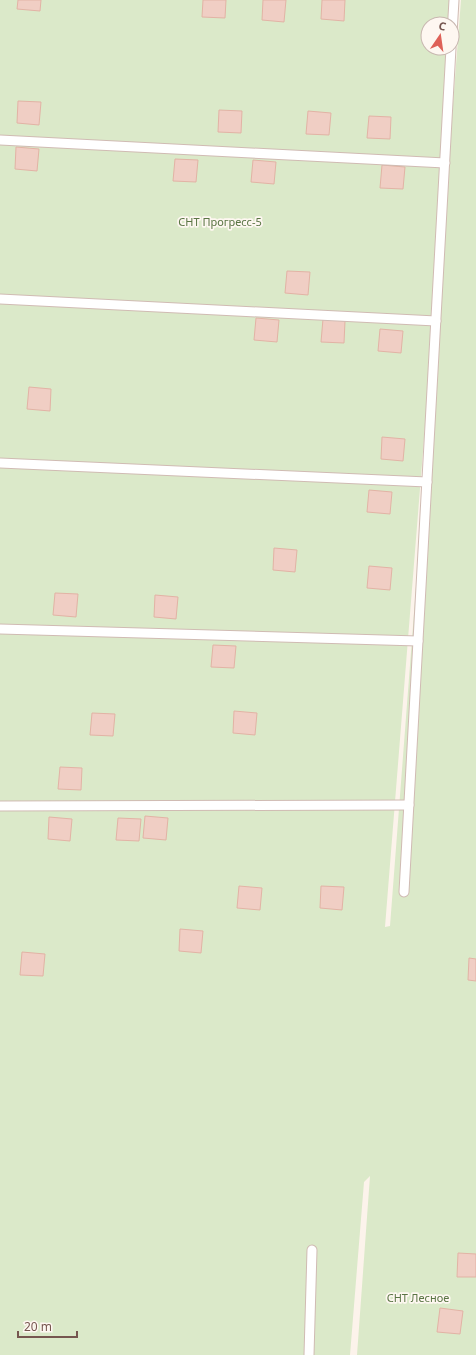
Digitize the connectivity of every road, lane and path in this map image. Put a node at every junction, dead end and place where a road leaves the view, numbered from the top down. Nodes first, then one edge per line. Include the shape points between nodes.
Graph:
1 (454, 0) edge
2 (453, 16) edge
3 (451, 56) edge
4 (0, 140) edge
5 (445, 164) junction
6 (0, 299) edge
7 (436, 321) junction
8 (0, 463) edge
9 (427, 482) junction
10 (0, 629) edge
11 (418, 641) junction
12 (409, 805) junction
13 (0, 806) edge
14 (404, 892) dead end
15 (312, 1250) dead end
16 (309, 1355) edge

1 - 2 lane
3 - 5 lane
4 - 5 lane
5 - 7 lane
6 - 7 lane
7 - 9 lane
8 - 9 lane
9 - 11 lane
10 - 11 lane
11 - 12 lane
12 - 13 lane
12 - 14 lane
15 - 16 lane

